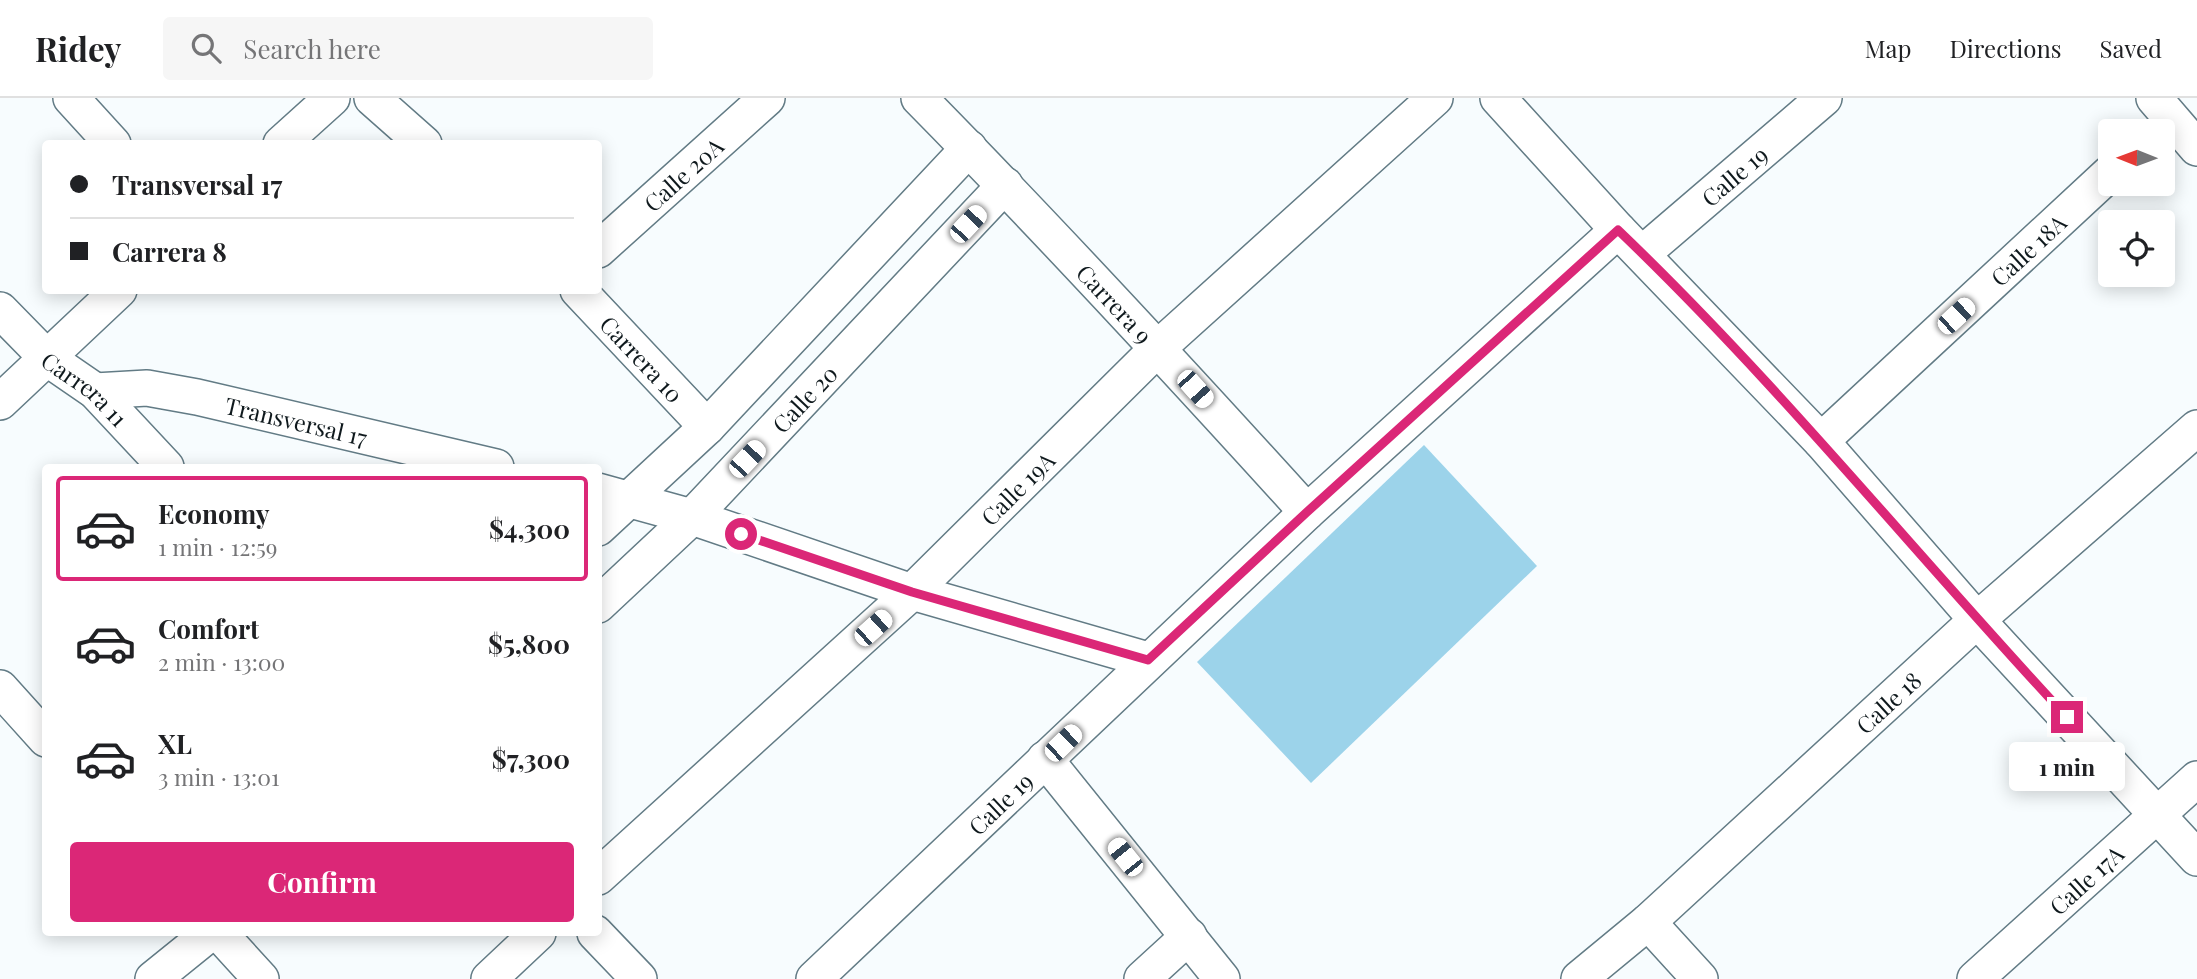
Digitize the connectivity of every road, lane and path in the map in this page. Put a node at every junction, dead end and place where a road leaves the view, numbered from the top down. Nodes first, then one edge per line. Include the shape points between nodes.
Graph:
1 (72, 98) edge
2 (332, 98) edge
3 (372, 98) edge
4 (767, 98) edge
5 (919, 98) edge
6 (1435, 98) edge
7 (1498, 98) edge
8 (1824, 98) edge
9 (2169, 111) edge
10 (109, 140) edge
11 (285, 140) edge
12 (419, 140) edge
13 (969, 148) junction
14 (2197, 148) edge
15 (2098, 184) edge
16 (1005, 185) junction
17 (1630, 242) junction
18 (602, 246) edge
19 (115, 294) edge
20 (582, 294) edge
21 (0, 310) edge
22 (1158, 348) junction
23 (47, 358) junction
24 (95, 391) junction
25 (0, 402) edge
26 (707, 427) junction
27 (2197, 428) edge
28 (1821, 441) junction
29 (163, 464) edge
30 (483, 464) edge
31 (615, 495) edge
32 (1307, 512) junction
33 (692, 517) junction
34 (602, 520) edge
35 (912, 592) junction
36 (602, 601) edge
37 (1977, 620) junction
38 (1148, 660) junction
39 (0, 688) edge
40 (42, 735) edge
41 (1045, 759) junction
42 (2197, 779) edge
43 (2157, 815) junction
44 (2197, 858) edge
45 (602, 873) edge
46 (1648, 922) junction
47 (206, 936) edge
48 (222, 936) edge
49 (535, 936) edge
50 (598, 936) edge
51 (1189, 936) junction
52 (153, 979) edge
53 (261, 979) edge
54 (489, 979) edge
55 (639, 979) edge
56 (814, 979) edge
57 (1142, 979) edge
58 (1222, 979) edge
59 (1579, 979) edge
60 (1700, 979) edge
61 (1975, 979) edge

1 - 10 street
2 - 11 street
3 - 12 street
4 - 18 street, Calle 20A
5 - 13 street, Carrera 9
6 - 22 street, Calle 19A
7 - 17 street
8 - 17 street, Calle 19
9 - 14 street
13 - 16 street, Carrera 9
13 - 26 street
15 - 28 street, Calle 18A
16 - 22 street, Carrera 9
16 - 33 street, Calle 20
17 - 28 street
17 - 32 street, Calle 19
19 - 23 street
20 - 26 street, Carrera 10
21 - 23 street, Carrera 11
22 - 32 street, Carrera 9
22 - 35 street, Calle 19A
23 - 24 street, Carrera 11
23 - 25 street
24 - 29 street, Carrera 11
24 - 30 street, Transversal 17 via 147,388 197,397
26 - 31 street
27 - 37 street, Calle 18
28 - 37 street
31 - 33 street
31 - 34 street
32 - 38 street, Calle 19
33 - 35 street
33 - 36 street, Calle 20
35 - 38 street
35 - 45 street, Calle 19A
37 - 43 street
37 - 46 street, Calle 18
38 - 41 street, Calle 19
39 - 40 street
41 - 51 street
41 - 56 street, Calle 19
42 - 43 street, Calle 17A
43 - 44 street
43 - 61 street, Calle 17A
46 - 59 street, Calle 18
46 - 60 street
47 - 52 street
48 - 53 street
49 - 54 street
50 - 55 street
51 - 57 street
51 - 58 street

